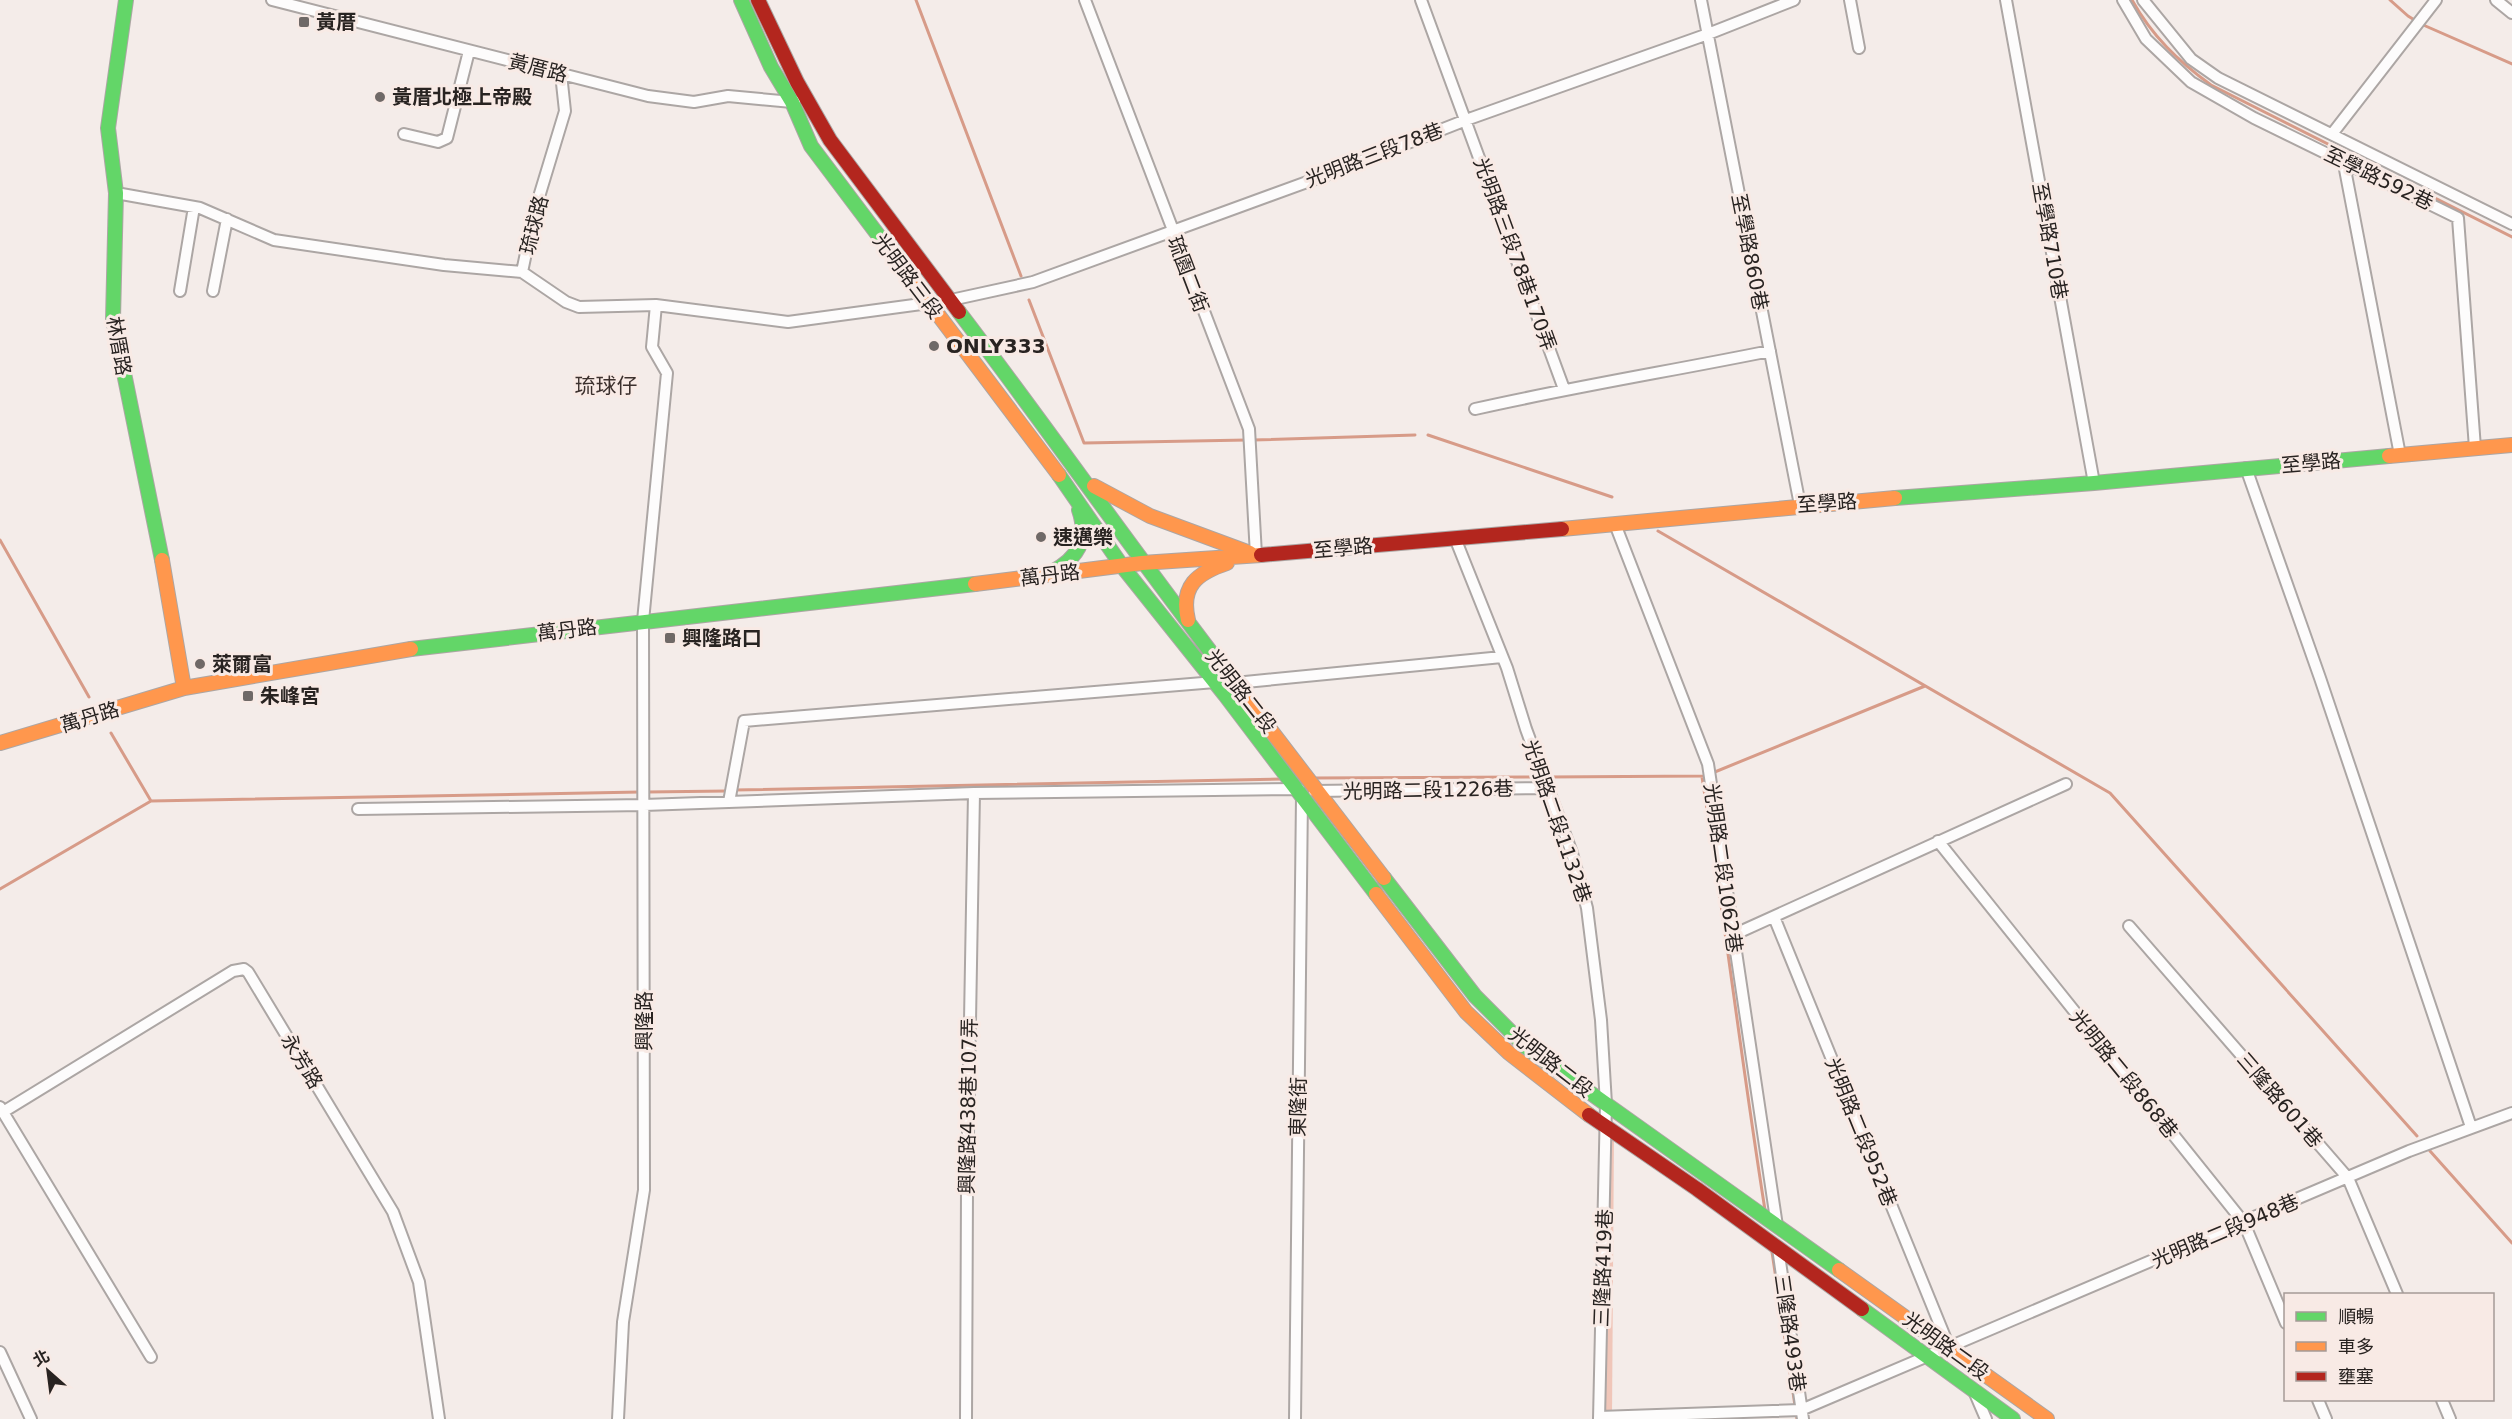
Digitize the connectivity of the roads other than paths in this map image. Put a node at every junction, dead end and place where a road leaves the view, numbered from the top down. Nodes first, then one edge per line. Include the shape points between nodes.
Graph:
1 (126, 0) edge
2 (272, 0) edge
3 (741, 0) edge
4 (758, 0) edge
5 (1085, 0) edge
6 (1421, 0) edge
7 (1701, 0) edge
8 (1794, 0) edge
9 (1850, 0) edge
10 (2006, 0) edge
11 (2123, 0) edge
12 (2143, 0) edge
13 (2436, 0) edge
14 (2496, 0) edge
15 (2512, 13) edge
16 (1708, 34) junction
17 (1859, 48) dead end
18 (469, 51) junction
19 (561, 74) junction
20 (806, 95) junction
21 (792, 102) junction
22 (1466, 120) junction
23 (404, 134) dead end
24 (2331, 134) junction
25 (2343, 159) junction
26 (116, 193) junction
27 (194, 207) junction
28 (227, 219) junction
29 (2512, 224) edge
30 (1172, 232) junction
31 (522, 272) junction
32 (180, 291) dead end
33 (213, 291) dead end
34 (951, 300) junction
35 (930, 304) junction
36 (656, 305) junction
37 (1770, 351) junction
38 (1564, 388) junction
39 (1474, 409) dead end
40 (2512, 445) edge
41 (2475, 448) junction
42 (2400, 455) junction
43 (2246, 468) junction
44 (1085, 480) junction
45 (2094, 483) junction
46 (1072, 494) junction
47 (1800, 505) junction
48 (1615, 524) junction
49 (1455, 538) junction
50 (1256, 555) junction
51 (1143, 563) junction
52 (1122, 566) junction
53 (1044, 576) junction
54 (643, 621) junction
55 (1190, 624) junction
56 (1502, 657) junction
57 (1215, 682) junction
58 (1235, 682) junction
59 (184, 688) junction
60 (0, 743) edge
61 (2066, 784) dead end
62 (1549, 788) junction
63 (1306, 791) junction
64 (974, 793) junction
65 (731, 794) junction
66 (644, 796) junction
67 (358, 809) dead end
68 (1938, 841) junction
69 (1774, 917) junction
70 (2129, 926) dead end
71 (1733, 935) junction
72 (2, 1110) edge
73 (2512, 1113) edge
74 (1606, 1116) junction
75 (2471, 1127) junction
76 (2348, 1178) junction
77 (2244, 1223) junction
78 (1777, 1226) junction
79 (1778, 1248) junction
80 (2397, 1293) edge
81 (2284, 1318) edge
82 (1938, 1351) junction
83 (0, 1353) edge
84 (151, 1357) dead end
85 (1974, 1391) junction
86 (2318, 1401) edge
87 (2442, 1401) edge
88 (1799, 1412) edge
89 (1704, 1417) edge
90 (1599, 1418) edge
91 (31, 1419) edge
92 (440, 1419) edge
93 (618, 1419) edge
94 (966, 1419) edge
95 (1295, 1419) edge
96 (1986, 1419) edge
97 (2013, 1419) edge
98 (2047, 1419) edge
99 (2326, 1419) edge
100 (2450, 1419) edge

1 - 26 street, 林厝路 via 108,128
2 - 18 street, 黃厝路
3 - 21 street, 光明路三段 via 771,67
4 - 20 street, 光明路三段
5 - 30 street, 琉園二街
6 - 22 street, 光明路三段78巷170弄
7 - 16 street, 至學路860巷
8 - 16 street, 光明路三段78巷
9 - 17 street
10 - 45 street, 至學路710巷
11 - 25 street, 至學路592巷 via 2146,39 2191,82 2254,118
12 - 24 street via 2191,59 2218,78
13 - 24 street
14 - 15 street
16 - 22 street, 光明路三段78巷
16 - 37 street, 至學路860巷
18 - 19 street, 黃厝路
18 - 23 street via 447,138 438,142
19 - 21 street, 黃厝路 via 648,96 694,102 728,96
19 - 31 street, 琉球路 via 565,111
20 - 21 street
20 - 34 street, 光明路三段 via 843,159
21 - 35 street, 光明路三段 via 811,146
22 - 30 street, 光明路三段78巷
22 - 38 street, 光明路三段78巷170弄
24 - 29 street
25 - 41 street, 至學路592巷 via 2458,218
25 - 42 street
26 - 27 street
26 - 59 street, 林厝路 via 113,319
27 - 28 street
27 - 32 street
28 - 31 street via 274,240 444,265
28 - 33 street
30 - 34 street, 光明路三段78巷 via 1033,282
30 - 50 street, 琉園二街 via 1248,429
31 - 36 street, 琉球路 via 579,307
34 - 35 street, 琉球路
34 - 44 street, 光明路三段
35 - 36 street, 琉球路 via 788,322
35 - 46 street, 光明路三段
36 - 54 street via 652,347 667,373
37 - 38 street
37 - 47 street, 至學路860巷
38 - 39 street
40 - 41 street, 至學路
41 - 42 street, 至學路
42 - 43 street, 至學路
43 - 45 street, 至學路
43 - 75 street
44 - 50 street via 1116,502
44 - 51 street, 光明路三段
45 - 47 street, 至學路
46 - 52 street, 光明路三段
46 - 53 street via 1084,535 1079,553 1065,566
47 - 48 street, 至學路
48 - 49 street, 至學路
48 - 71 street, 光明路二段1062巷 via 1708,764
49 - 50 street, 至學路
49 - 56 street, 光明路二段1132巷
50 - 51 street, 至學路
50 - 55 street via 1200,573 1186,600
51 - 52 street, 萬丹路
51 - 55 street, 光明路二段
52 - 53 street, 萬丹路
52 - 57 street, 光明路二段
53 - 54 street, 萬丹路
54 - 59 street, 萬丹路 via 405,650
54 - 66 street, 興隆路
55 - 58 street, 光明路二段
56 - 58 street
56 - 62 street, 光明路二段1132巷
57 - 63 street, 光明路二段
57 - 65 street via 744,720
58 - 63 street, 光明路二段
59 - 60 street, 萬丹路
61 - 68 street
62 - 63 street, 光明路二段1226巷
62 - 74 street, 光明路二段1132巷 via 1587,908 1601,1020
63 - 64 street, 光明路二段1226巷
63 - 74 street, 光明路二段 via 1475,996 1526,1047
63 - 74 street, 光明路二段 via 1466,1012 1509,1053
63 - 95 street, 東隆街
64 - 65 street, 光明路二段1226巷
64 - 94 street, 興隆路438巷107弄
65 - 66 street, 光明路二段1226巷
66 - 67 street, 光明路二段1226巷
66 - 93 street, 興隆路 via 645,1190 623,1322
68 - 69 street
68 - 77 street, 光明路二段868巷
69 - 71 street
69 - 82 street, 光明路二段952巷
70 - 76 street, 三隆路601巷
71 - 78 street, 光明路二段1062巷
72 - 84 street, 永芳路
72 - 92 street, 永芳路 via 233,971 244,969 393,1212 419,1282
73 - 75 street, 光明路二段948巷
74 - 78 street, 光明路二段
74 - 79 street, 光明路二段
74 - 90 street, 三隆路419巷
75 - 76 street, 光明路二段948巷
76 - 77 street, 光明路二段948巷
76 - 80 street, 三隆路601巷
77 - 81 street, 光明路二段868巷
77 - 82 street, 光明路二段948巷
78 - 82 street, 光明路二段
79 - 82 street, 光明路二段
79 - 88 street, 三隆路493巷
82 - 85 street, 光明路二段
82 - 88 street, 光明路二段948巷
82 - 98 street, 光明路二段
83 - 91 street
85 - 96 street
85 - 97 street, 光明路二段
86 - 99 street
87 - 100 street
88 - 89 street
89 - 90 street

